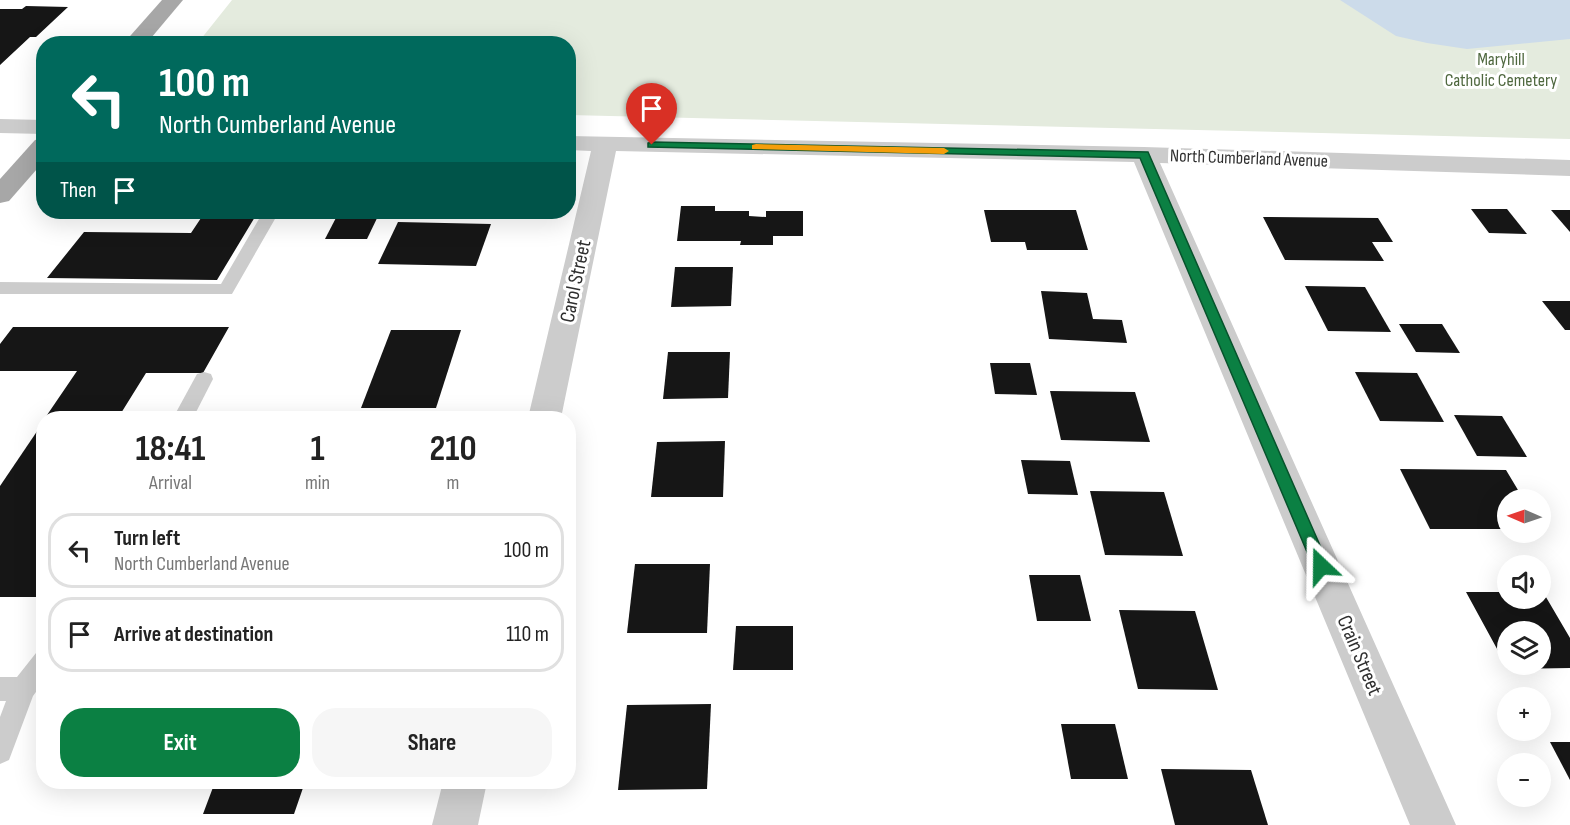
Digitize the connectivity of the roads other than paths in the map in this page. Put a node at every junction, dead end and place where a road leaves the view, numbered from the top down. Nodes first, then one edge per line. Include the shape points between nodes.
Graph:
1 (173, 0) edge
2 (141, 36) edge
3 (0, 126) edge
4 (36, 127) edge
5 (576, 143) edge
6 (605, 144) junction
7 (36, 155) edge
8 (1144, 155) junction
9 (1570, 168) edge
10 (0, 195) edge
11 (267, 219) edge
12 (0, 288) edge
13 (204, 378) dead end
14 (187, 411) edge
15 (546, 411) edge
16 (36, 668) edge
17 (11, 689) edge
18 (0, 751) edge
19 (463, 789) edge
20 (455, 825) edge
21 (1433, 825) edge

1 - 2 main road
3 - 4 street
5 - 6 street, North Cumberland Avenue
6 - 8 street, North Cumberland Avenue
6 - 15 street, Carol Street
7 - 10 main road
8 - 9 street, North Cumberland Avenue
8 - 21 street, Crain Street
11 - 12 lane via 226,290
13 - 14 lane
16 - 17 lane
17 - 18 lane
19 - 20 street

